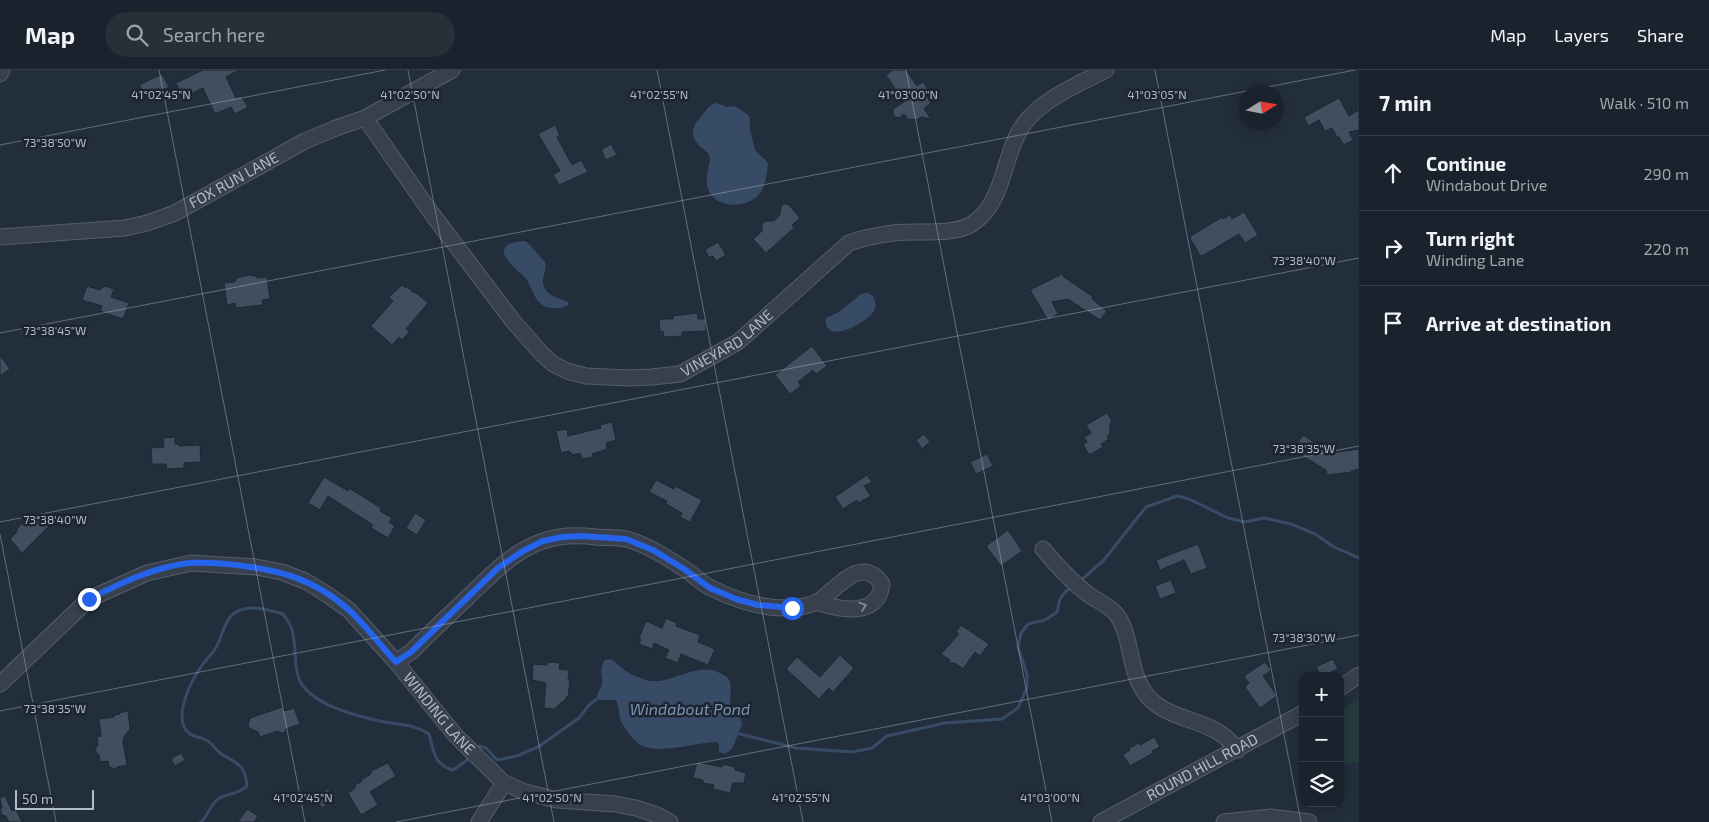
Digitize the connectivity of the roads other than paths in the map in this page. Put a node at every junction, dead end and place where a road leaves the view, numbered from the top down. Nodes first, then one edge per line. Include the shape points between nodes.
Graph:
1 (2, 70) edge
2 (452, 70) edge
3 (1106, 70) edge
4 (0, 74) edge
5 (365, 118) junction
6 (0, 237) edge
7 (1043, 549) dead end
8 (816, 602) dead end
9 (396, 662) junction
10 (1359, 675) edge
11 (0, 684) edge
12 (1344, 685) edge
13 (1299, 715) edge
14 (1238, 750) junction
15 (504, 783) junction
16 (478, 822) edge
17 (670, 822) edge
18 (1101, 822) edge
19 (1224, 822) edge
20 (1308, 822) edge

1 - 4 street
2 - 5 street, FOX RUN LANE
3 - 5 street, VINEYARD LANE via 1062,92 1025,123 1014,141 993,201 972,224 955,230 893,233 849,243 738,342 680,374 652,377 586,376 553,364 513,321
5 - 6 street, FOX RUN LANE via 305,142 175,213 147,224
7 - 14 street via 1076,584 1116,614 1124,627 1135,674 1149,697 1170,712 1220,732
8 - 9 street via 792,608 758,605 710,588 653,550 626,539 562,537 543,541 498,568 411,652
9 - 11 street, WINDING LANE via 349,610 305,581 256,567 191,563 147,573 89,599
9 - 15 street, WINDING LANE via 464,744
10 - 12 street
13 - 14 street, ROUND HILL ROAD
14 - 18 street, ROUND HILL ROAD
15 - 16 street
15 - 17 street, WINDING LANE via 557,800 636,808
19 - 20 street via 1271,817

